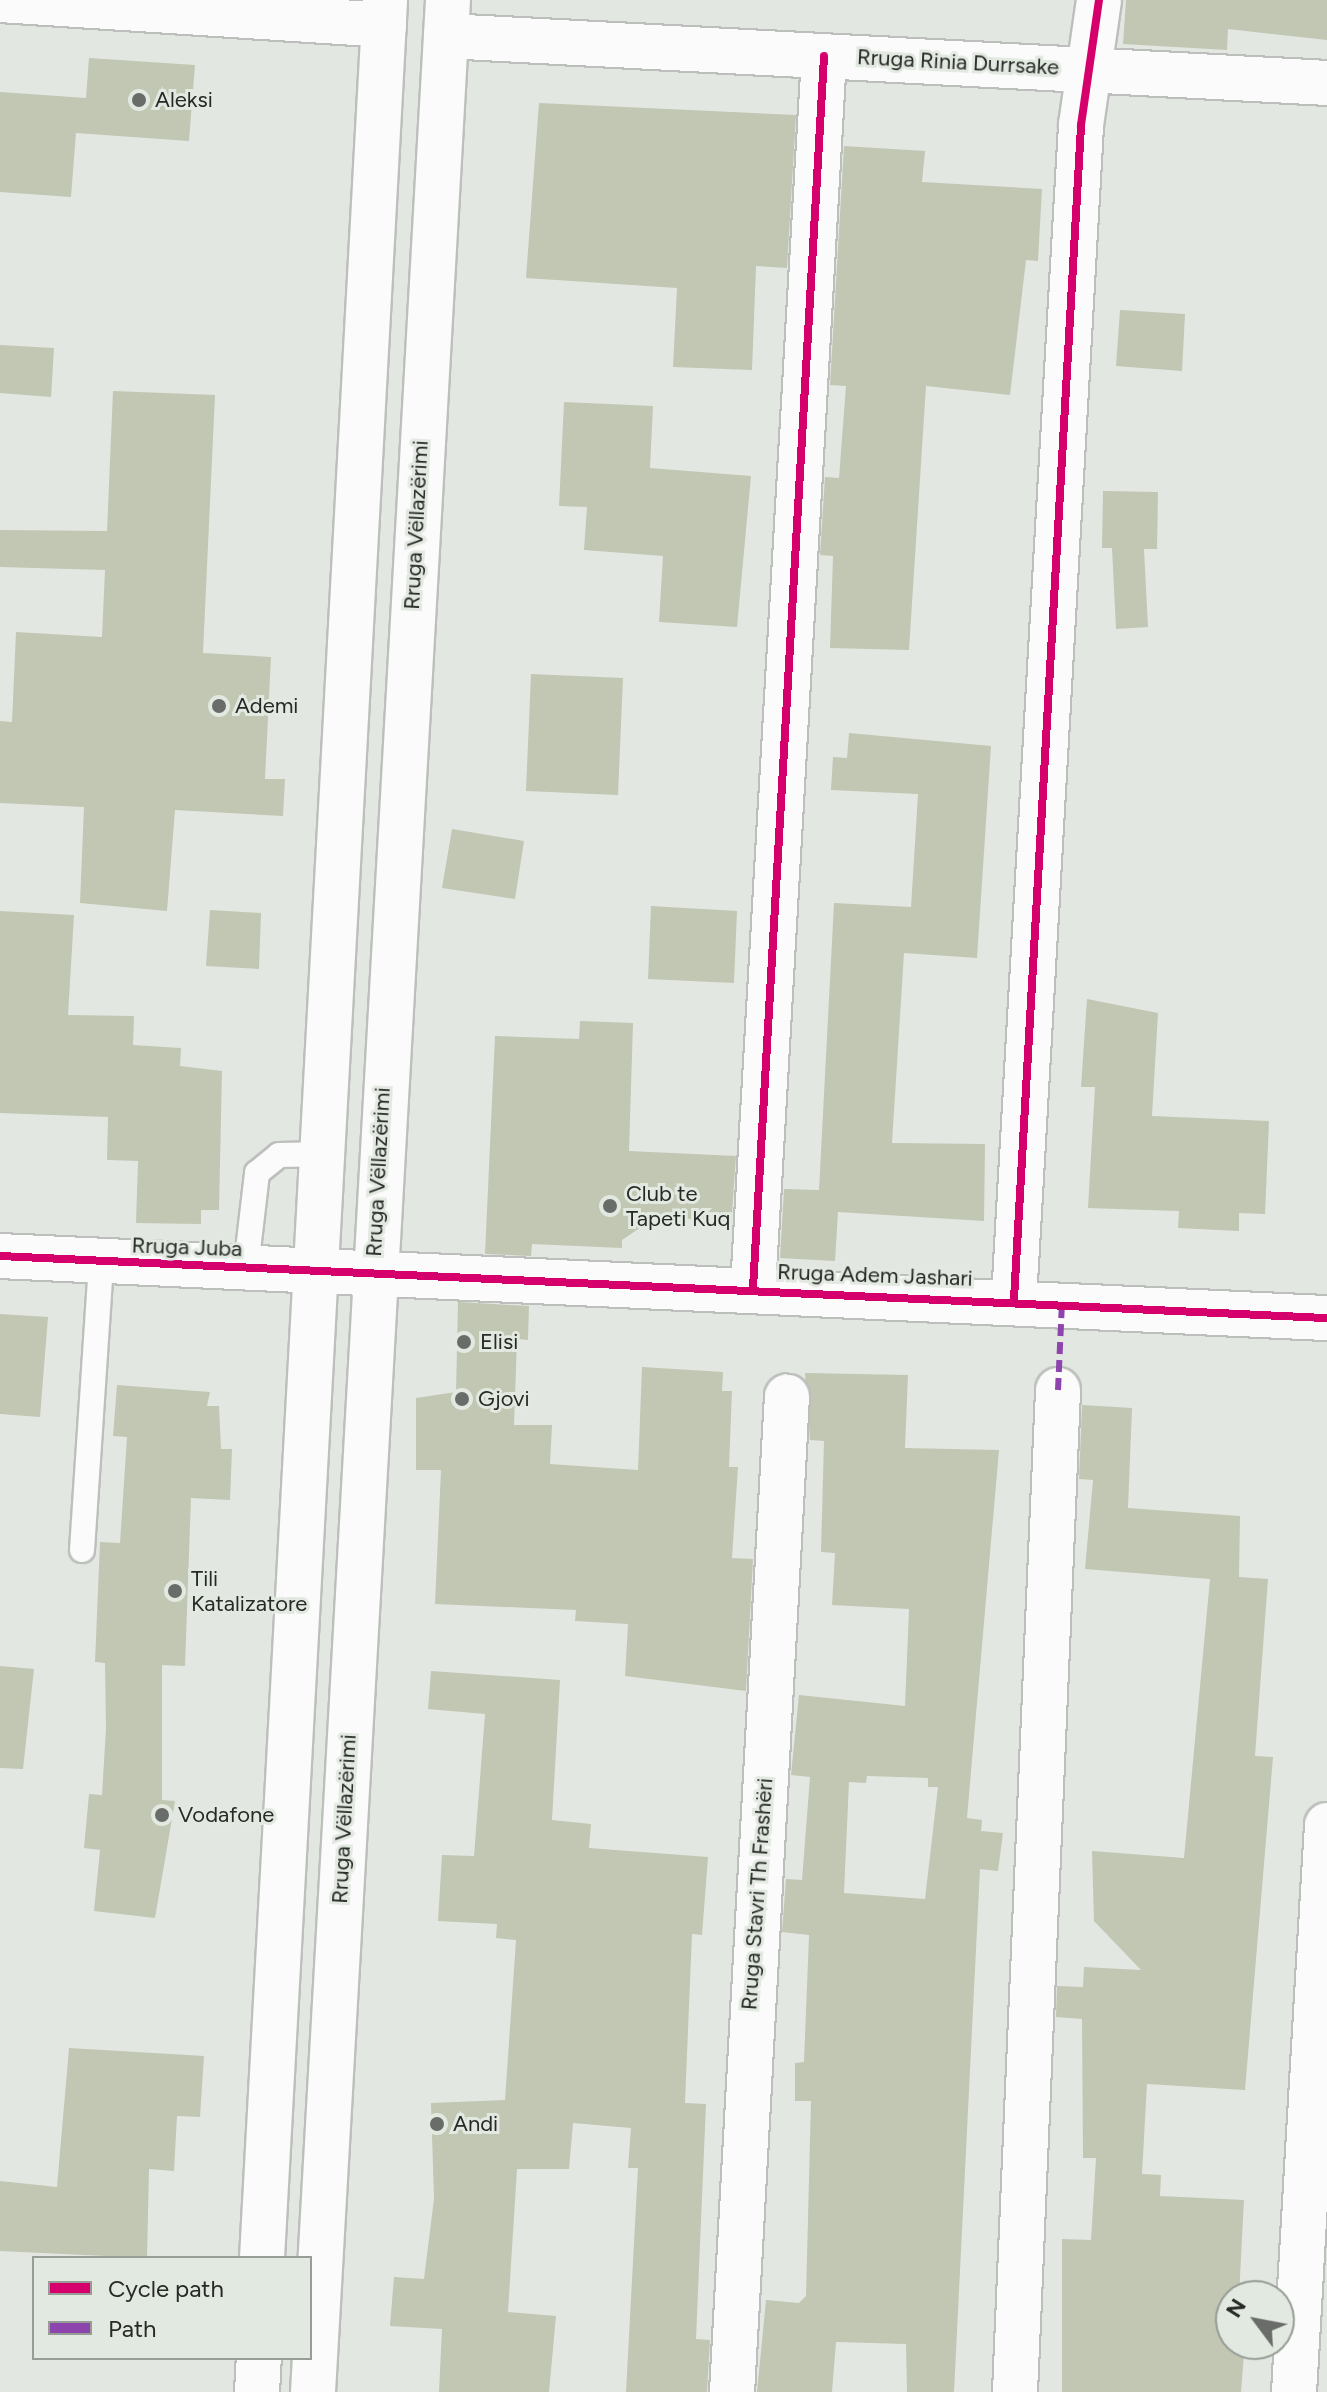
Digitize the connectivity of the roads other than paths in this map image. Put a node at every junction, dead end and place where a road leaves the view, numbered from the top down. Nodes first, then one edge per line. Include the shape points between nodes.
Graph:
1 (1099, 0) edge
2 (15, 1) edge
3 (250, 7) edge
4 (384, 12) edge
5 (447, 18) edge
6 (824, 56) junction
7 (1089, 68) junction
8 (1327, 83) edge
9 (318, 1154) junction
10 (0, 1256) edge
11 (101, 1262) junction
12 (246, 1267) junction
13 (313, 1275) junction
14 (373, 1276) junction
15 (753, 1288) junction
16 (1014, 1299) junction
17 (1327, 1318) edge
18 (1058, 1390) dead end
19 (787, 1397) dead end
20 (82, 1550) dead end
21 (1327, 1825) edge
22 (262, 2256) edge
23 (259, 2360) edge
24 (257, 2392) edge
25 (313, 2392) edge
26 (732, 2392) edge
27 (1015, 2392) edge
28 (1294, 2392) edge

1 - 7 street
2 - 3 street
3 - 4 street
4 - 9 street
5 - 6 street, Rruga Rinia Durrsake
5 - 14 street, Rruga Vëllazërimi
6 - 7 street, Rruga Rinia Durrsake
6 - 15 street
7 - 8 street, Rruga Rinia Durrsake
7 - 16 street
9 - 12 lane via 279,1155 257,1173
9 - 13 street
10 - 11 street, Rruga Juba
11 - 12 street, Rruga Juba
11 - 20 lane
12 - 13 street, Rruga Juba
13 - 14 street, Rruga Juba
13 - 22 street
14 - 15 street, Rruga Adem Jashari
14 - 25 street, Rruga Vëllazërimi
15 - 16 street, Rruga Adem Jashari
16 - 17 street, Rruga Adem Jashari
18 - 27 street
19 - 26 street, Rruga Stavri Th Frashëri
21 - 28 street
23 - 24 street

